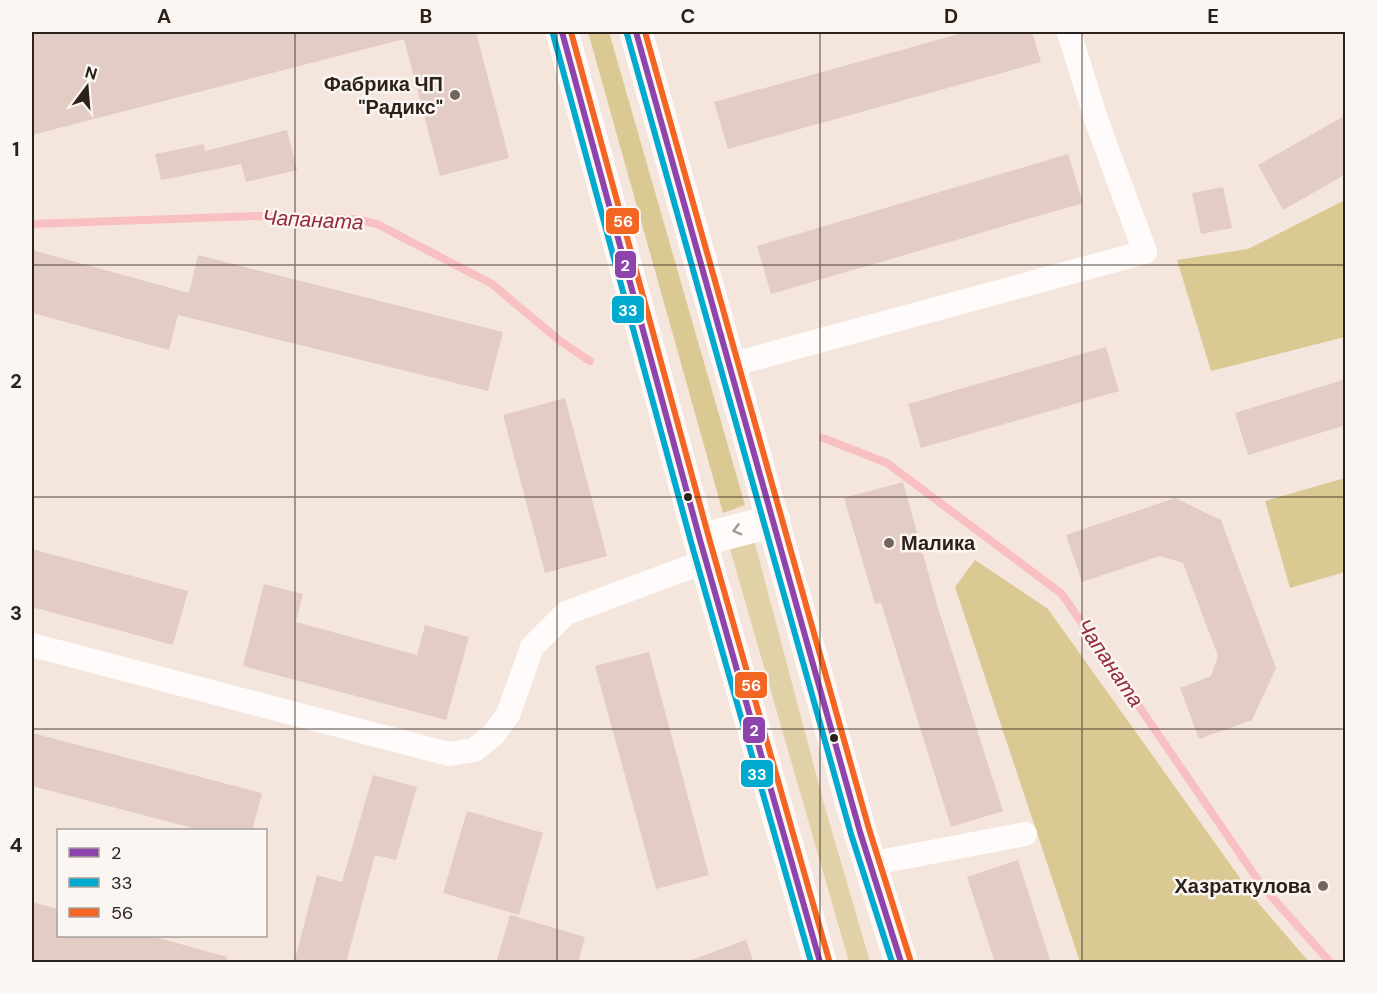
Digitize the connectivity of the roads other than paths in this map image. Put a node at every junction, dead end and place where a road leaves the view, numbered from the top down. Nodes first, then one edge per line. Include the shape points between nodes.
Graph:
1 (562, 32) edge
2 (636, 32) edge
3 (1069, 32) edge
4 (730, 365) junction
5 (774, 521) junction
6 (703, 551) junction
7 (32, 645) edge
8 (1025, 834) dead end
9 (869, 864) junction
10 (820, 963) edge
11 (901, 963) edge

1 - 6 main road
2 - 4 main road
3 - 4 street via 1145,252
4 - 5 main road
5 -> 6 main road
5 - 9 main road
6 - 7 street via 566,613 532,647 508,714 493,735 474,750 448,754
6 - 10 main road
8 - 9 street
9 - 11 main road

